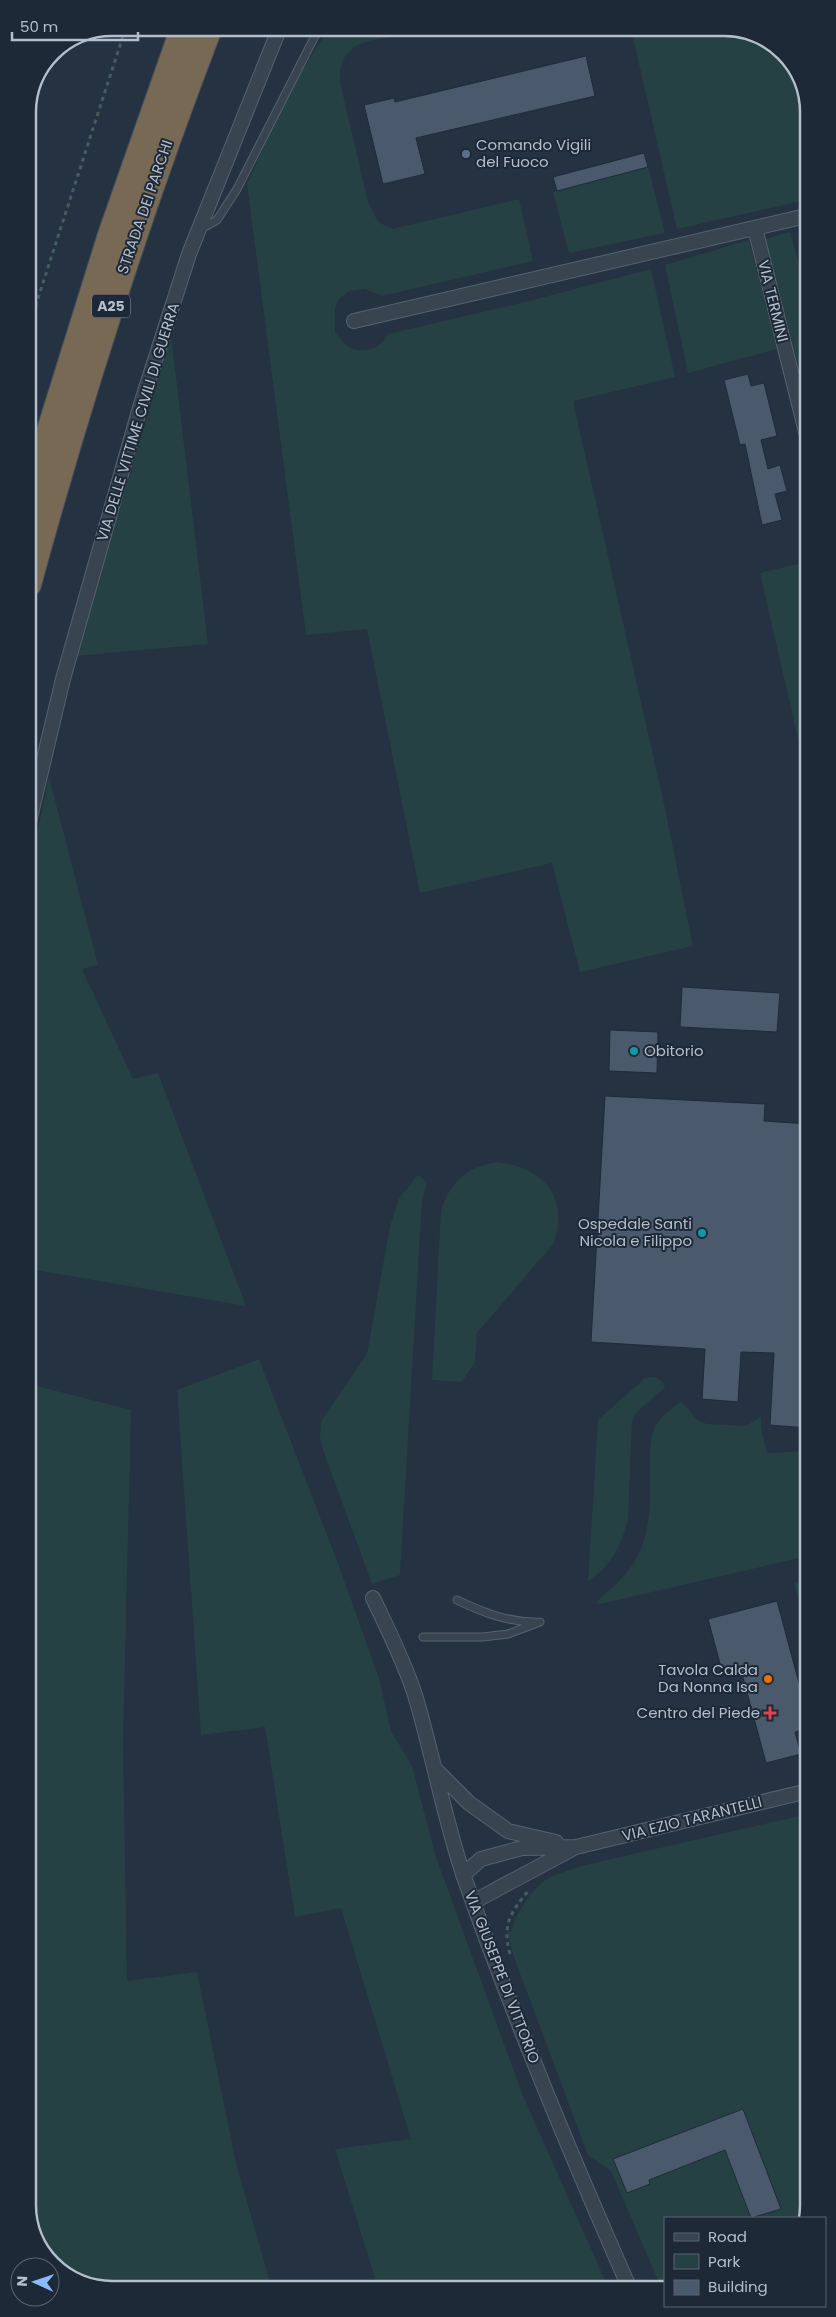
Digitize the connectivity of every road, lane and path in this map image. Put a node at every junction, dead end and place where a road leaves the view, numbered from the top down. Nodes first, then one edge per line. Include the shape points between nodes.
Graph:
1 (123, 36) edge
2 (181, 36) edge
3 (205, 36) edge
4 (276, 36) edge
5 (315, 36) edge
6 (800, 217) edge
7 (755, 228) junction
8 (199, 231) junction
9 (36, 304) edge
10 (354, 321) dead end
11 (800, 408) edge
12 (36, 474) edge
13 (36, 556) edge
14 (36, 793) edge
15 (373, 1598) dead end
16 (457, 1600) dead end
17 (423, 1637) dead end
18 (435, 1769) junction
19 (800, 1793) edge
20 (576, 1847) junction
21 (463, 1875) junction
22 (535, 1882) dead end
23 (473, 1902) junction
24 (510, 1956) dead end
25 (627, 2281) edge

1 - 9 path
2 - 12 highway, STRADA DEI PARCHI / A25 via 111,235
3 - 13 highway, STRADA DEI PARCHI / A25 via 132,242 82,397
4 - 8 street, VIA DELLE VITTIME CIVILI DI GUERRA
5 - 8 lane via 237,188 217,220
6 - 7 street
7 - 10 street
7 - 11 street, VIA TERMINI
8 - 14 street, VIA DELLE VITTIME CIVILI DI GUERRA via 141,404 106,524 63,679
15 - 18 street, VIA GIUSEPPE DI VITTORIO via 402,1657
16 - 17 lane via 488,1614 522,1622 540,1622 508,1634
18 - 20 street via 469,1803 508,1831
18 - 21 street, VIA GIUSEPPE DI VITTORIO
19 - 20 street, VIA EZIO TARANTELLI
20 - 21 street via 522,1848 481,1859
20 - 23 street
21 - 23 street, VIA GIUSEPPE DI VITTORIO
22 - 24 path via 513,1910 505,1936
23 - 25 street, VIA GIUSEPPE DI VITTORIO via 578,2172

